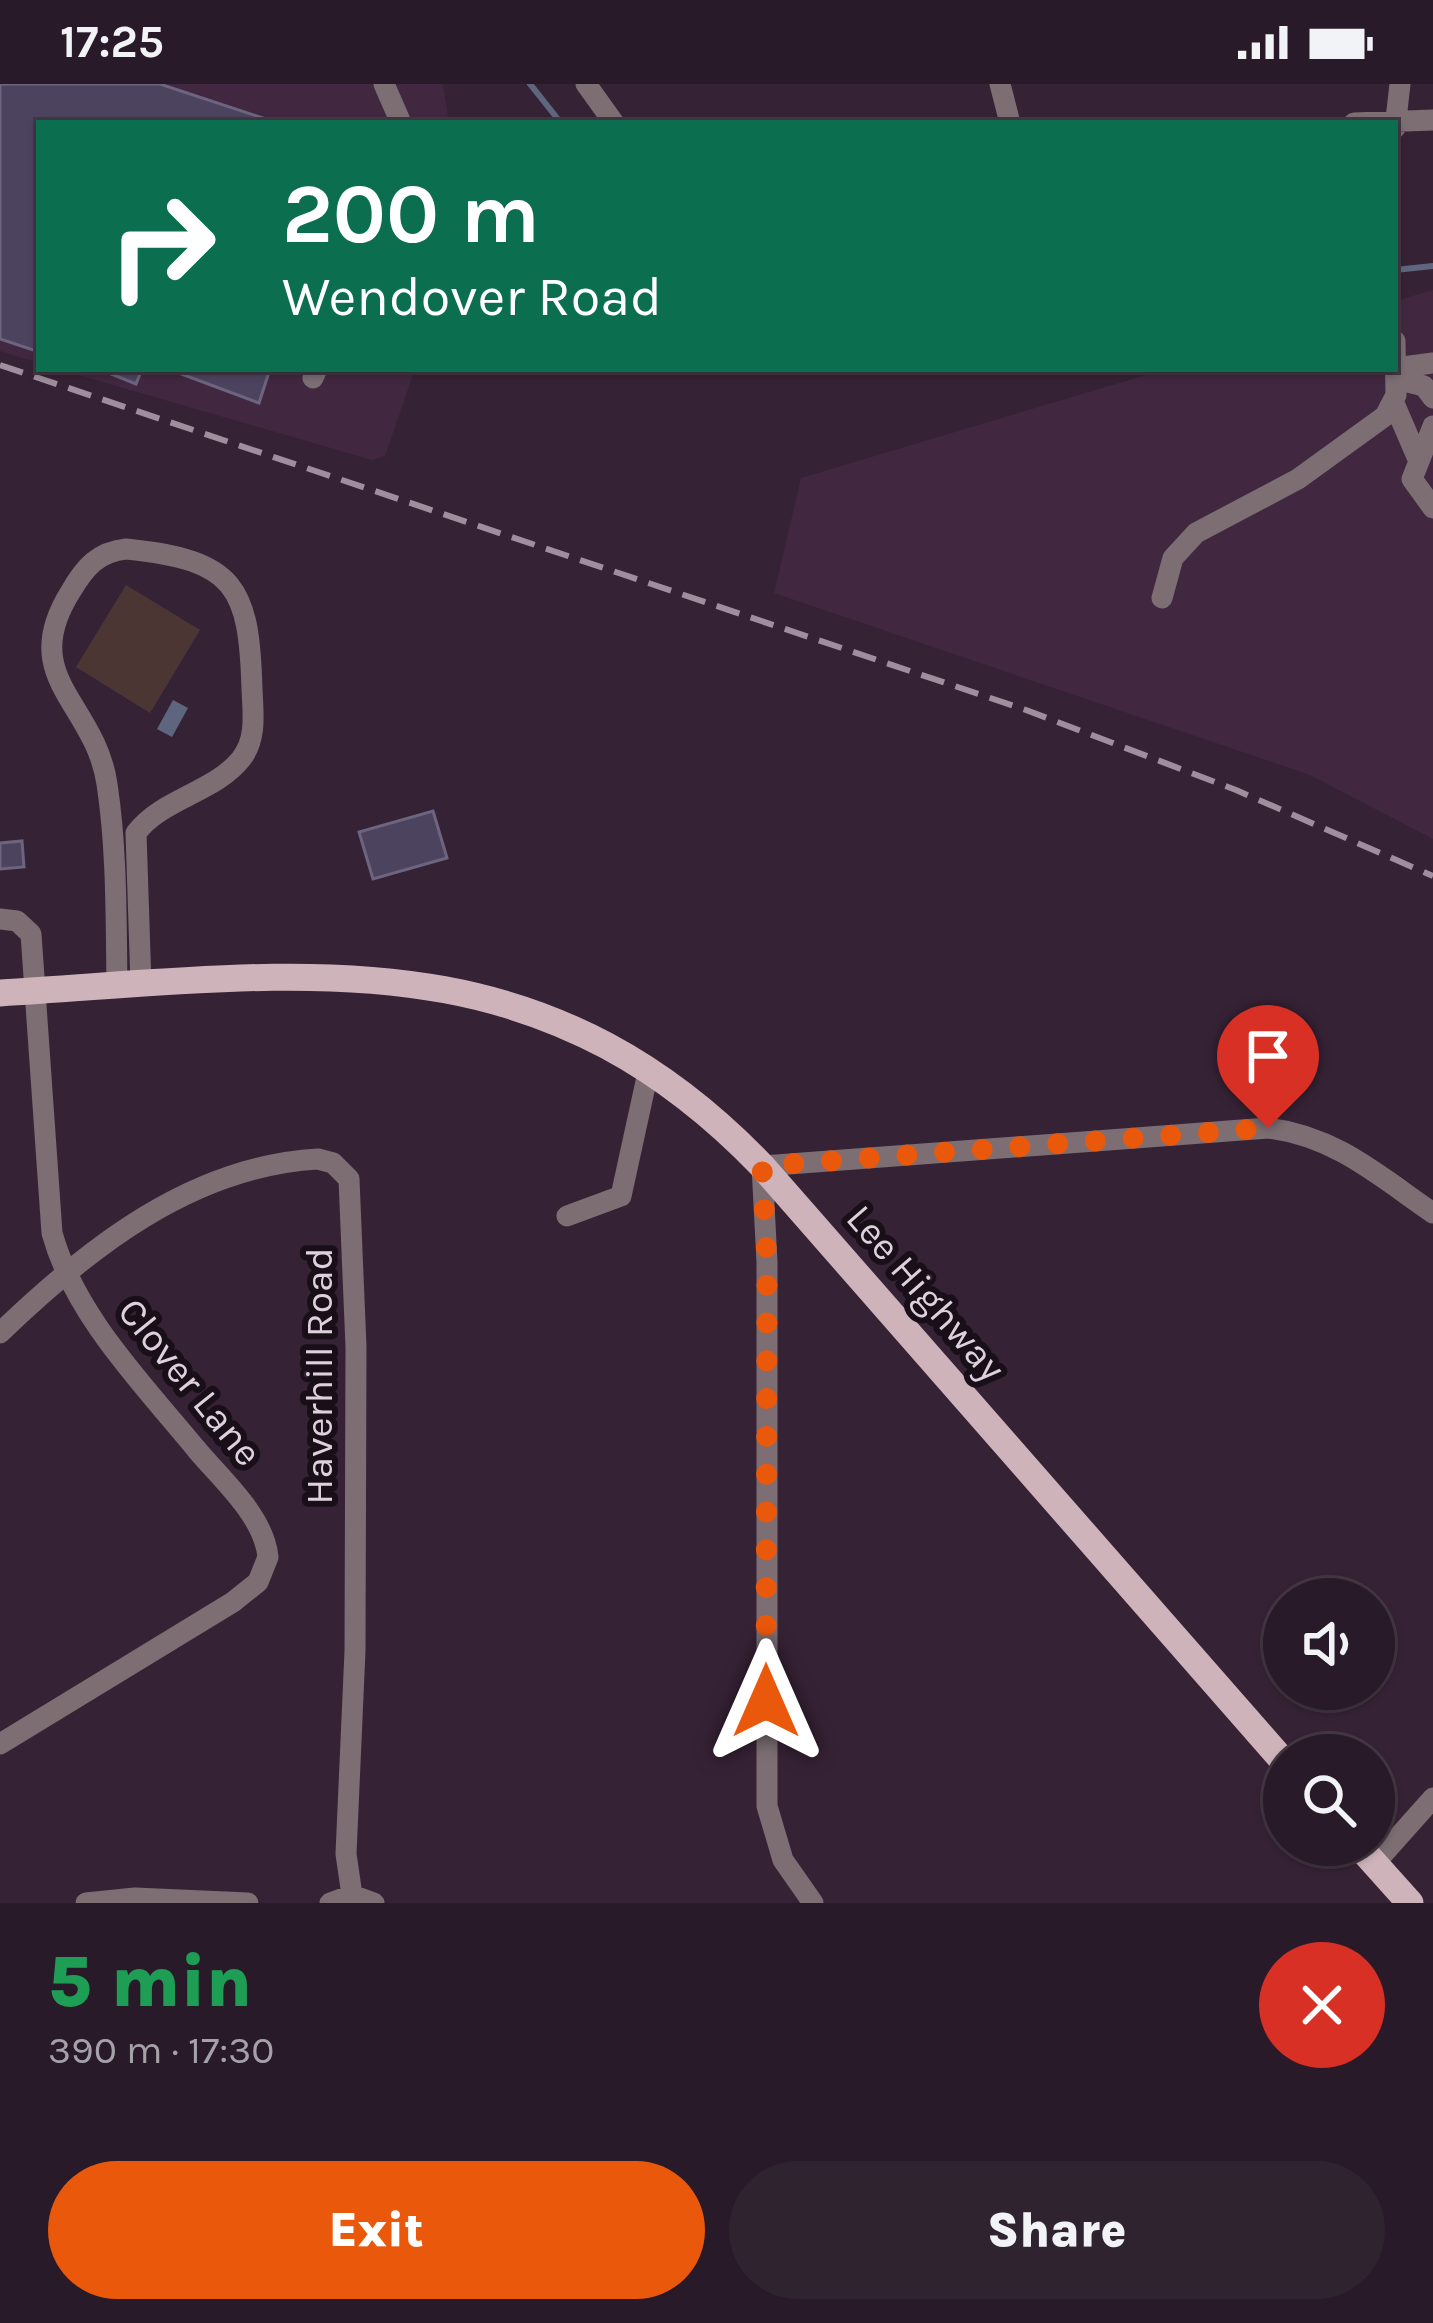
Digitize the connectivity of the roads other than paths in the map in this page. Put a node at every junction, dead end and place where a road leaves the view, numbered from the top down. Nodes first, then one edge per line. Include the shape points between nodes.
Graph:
1 (385, 84) edge
2 (586, 84) edge
3 (1000, 84) edge
4 (1400, 84) edge
5 (399, 120) edge
6 (612, 120) edge
7 (1009, 120) edge
8 (1396, 120) edge
9 (1433, 120) edge
10 (1398, 124) edge
11 (1433, 363) edge
12 (1395, 383) edge
13 (1433, 398) edge
14 (1433, 426) edge
15 (1418, 459) junction
16 (1433, 508) edge
17 (1162, 598) dead end
18 (0, 919) edge
19 (129, 985) junction
20 (37, 991) junction
21 (0, 993) edge
22 (649, 1068) junction
23 (762, 1166) junction
24 (1433, 1213) edge
25 (567, 1216) dead end
26 (65, 1275) junction
27 (29, 1305) junction
28 (0, 1307) edge
29 (0, 1333) edge
30 (1263, 1738) edge
31 (0, 1744) edge
32 (1433, 1798) edge
33 (1395, 1830) edge
34 (1377, 1866) edge
35 (341, 1899) edge
36 (86, 1903) edge
37 (248, 1903) edge
38 (374, 1903) edge
39 (813, 1903) edge
40 (1410, 1903) edge

1 - 5 street
2 - 6 street
3 - 7 street
4 - 8 street
9 - 10 street
11 - 12 street
12 - 13 street via 1424,386
12 - 15 street
12 - 17 street via 1385,416 1298,479 1196,532 1173,558
14 - 15 street
15 - 16 street via 1412,479
18 - 20 street, Clover Lane via 31,934
19 - 19 street via 136,832 245,756 254,728 250,625 238,593 225,579 127,548 87,567 49,634 52,668 107,782
19 - 20 main road, Lee Highway
19 - 22 main road, Lee Highway via 326,976 419,982 553,1018
20 - 21 main road, Lee Highway
20 - 26 street, Clover Lane via 52,1234
22 - 23 main road, Lee Highway
22 - 25 street via 621,1196
23 - 24 street via 1268,1128 1341,1149
23 - 30 main road, Lee Highway
23 - 39 street via 767,1806 783,1860
26 - 27 street
26 - 31 street, Clover Lane via 248,1512 268,1557 258,1582 233,1602
26 - 35 street, Haverhill Road via 151,1213 223,1175 318,1159 349,1179 355,1651
27 - 28 street
27 - 29 street
32 - 33 street
34 - 40 main road
35 - 38 street
36 - 37 street

